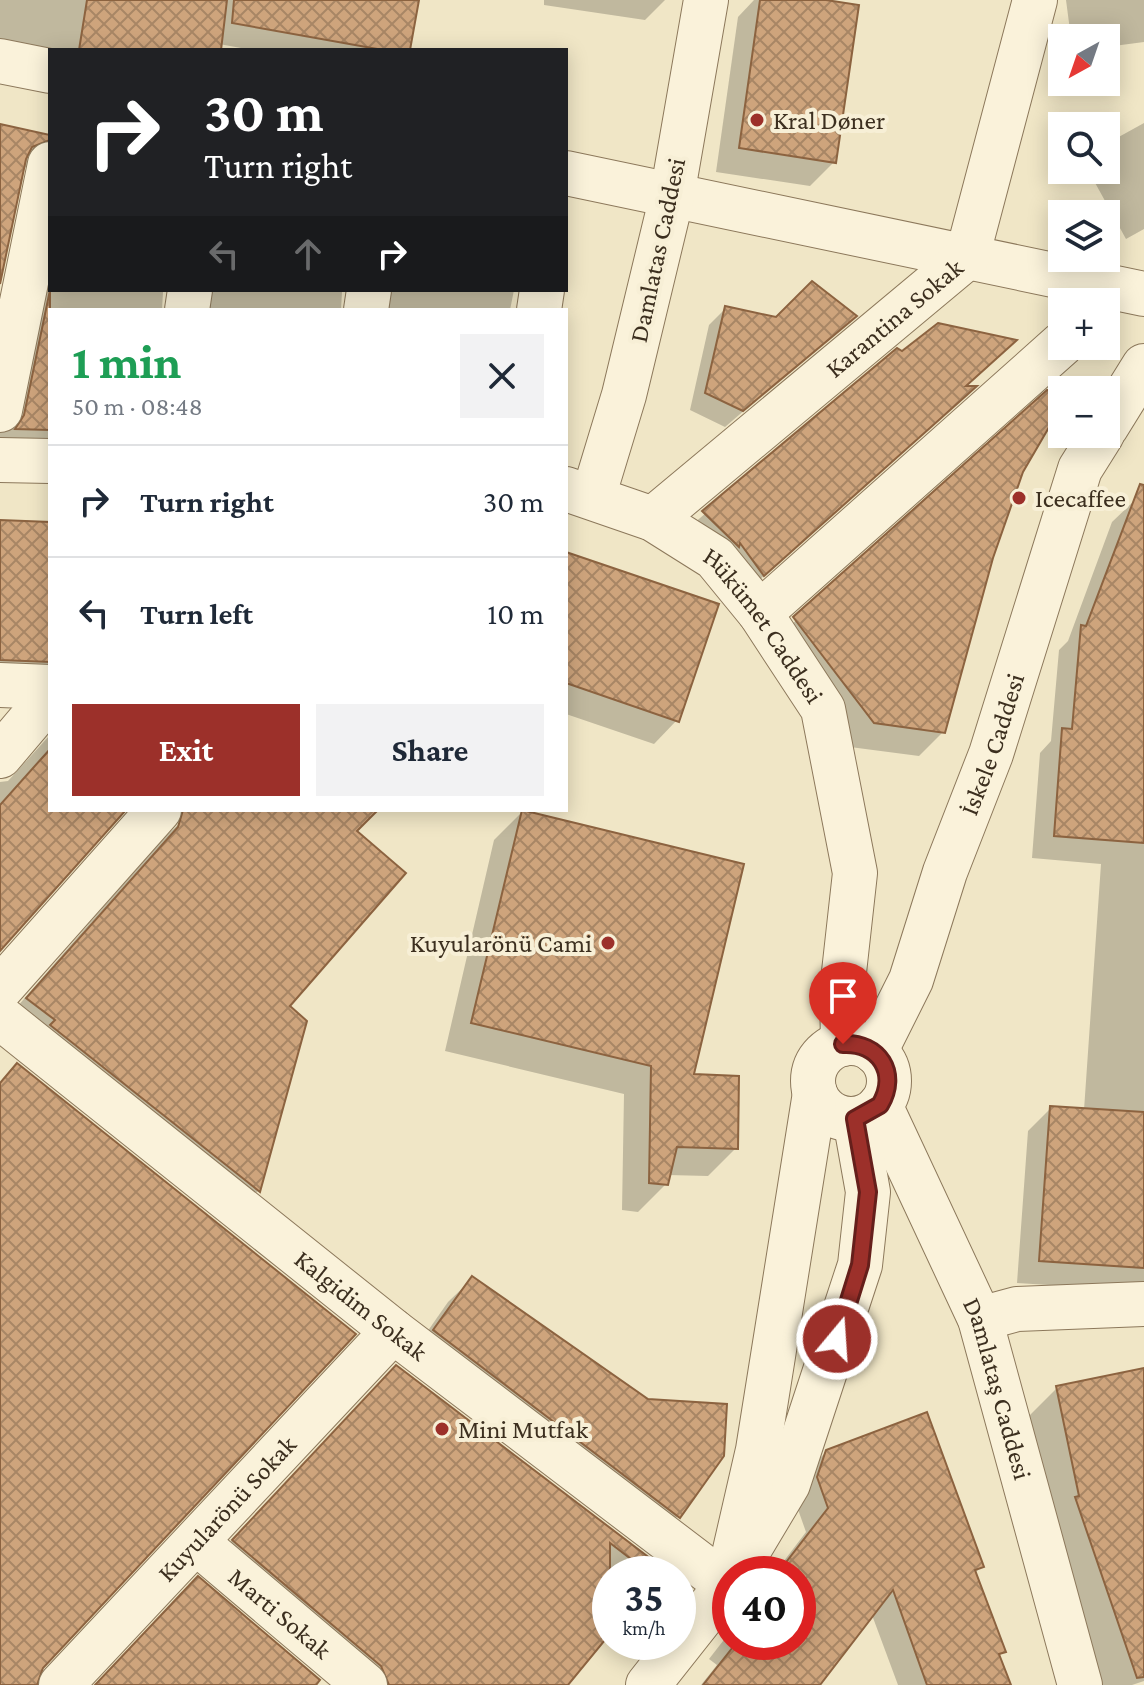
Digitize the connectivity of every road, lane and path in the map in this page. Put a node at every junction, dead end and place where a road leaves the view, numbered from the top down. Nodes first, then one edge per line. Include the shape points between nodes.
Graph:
1 (706, 0) edge
2 (1035, 0) edge
3 (0, 61) edge
4 (48, 71) edge
5 (568, 173) edge
6 (48, 174) edge
7 (672, 196) junction
8 (967, 257) junction
9 (1094, 288) edge
10 (1048, 356) edge
11 (1144, 366) edge
12 (1120, 405) edge
13 (0, 410) edge
14 (1093, 448) edge
15 (0, 460) edge
16 (48, 461) edge
17 (579, 493) edge
18 (653, 519) junction
19 (760, 613) junction
20 (0, 685) edge
21 (48, 687) edge
22 (48, 699) edge
23 (0, 756) edge
24 (157, 812) edge
25 (0, 989) edge
26 (0, 1017) edge
27 (859, 1048) junction
28 (815, 1093) junction
29 (868, 1112) junction
30 (1144, 1304) edge
31 (980, 1319) junction
32 (393, 1331) junction
33 (196, 1542) junction
34 (735, 1556) edge
35 (744, 1556) edge
36 (712, 1567) edge
37 (712, 1603) edge
38 (61, 1685) edge
39 (365, 1685) edge
40 (648, 1685) edge
41 (1080, 1685) edge

1 - 7 street, Damlatas Caddesi
2 - 8 street, Karantina Sokak
3 - 4 street
5 - 7 street
6 - 13 street
7 - 8 street
7 - 17 street, Damlatas Caddesi via 624,395
8 - 9 street
8 - 18 street, Karantina Sokak
10 - 19 street
11 - 12 street
14 - 27 street, İskele Caddesi via 1080,469 991,754 911,980
15 - 16 street
17 - 18 street, Hükümet Caddesi
18 - 19 street, Hükümet Caddesi via 715,558
19 - 27 street, Hükümet Caddesi via 823,709 855,873 842,990
20 - 21 street
22 - 23 street
24 - 25 street
26 - 32 street, Kalgidim Sokak
27 - 28 street via 833,1047 818,1062
27 - 29 street via 882,1059 889,1078
28 - 29 street via 830,1113
28 - 34 street via 758,1450
29 - 31 street, Damlataş Caddesi
29 - 35 street via 868,1192 860,1265 788,1484
30 - 31 street via 1017,1309
31 - 41 street, Damlataş Caddesi
32 - 33 street, Kuyularönü Sokak
32 - 36 street, Kalgidim Sokak
33 - 38 street, Kuyularönü Sokak
33 - 39 street, Marti Sokak
37 - 40 street

